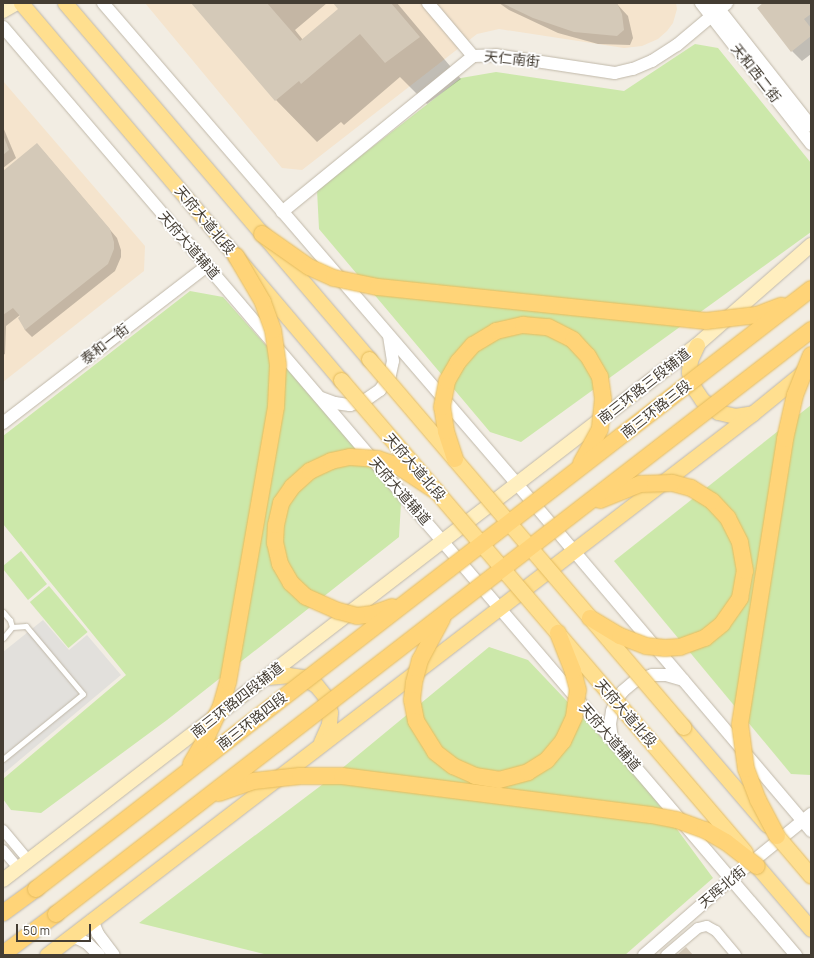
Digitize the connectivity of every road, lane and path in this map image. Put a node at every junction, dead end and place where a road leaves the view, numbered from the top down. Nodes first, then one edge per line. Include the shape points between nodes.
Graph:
1 (17, 3) edge
2 (21, 3) edge
3 (65, 3) edge
4 (103, 3) edge
5 (428, 3) edge
6 (701, 3) edge
7 (718, 8) edge
8 (3, 11) edge
9 (3, 27) edge
10 (472, 56) junction
11 (811, 126) edge
12 (811, 144) edge
13 (282, 212) junction
14 (262, 234) junction
15 (811, 245) edge
16 (236, 256) junction
17 (207, 266) junction
18 (805, 294) edge
19 (811, 330) edge
20 (390, 337) junction
21 (697, 345) junction
22 (811, 355) edge
23 (811, 366) edge
24 (320, 397) junction
25 (753, 413) junction
26 (3, 423) edge
27 (455, 459) junction
28 (576, 471) junction
29 (517, 484) junction
30 (436, 491) junction
31 (583, 506) junction
32 (471, 520) joint
33 (502, 528) joint
34 (443, 541) junction
35 (573, 551) junction
36 (408, 600) junction
37 (499, 607) junction
38 (3, 612) edge
39 (447, 612) junction
40 (590, 618) junction
41 (12, 627) junction
42 (558, 633) junction
43 (3, 638) edge
44 (267, 677) junction
45 (683, 680) junction
46 (612, 740) junction
47 (320, 745) junction
48 (3, 759) edge
49 (187, 772) junction
50 (208, 796) junction
51 (807, 817) edge
52 (3, 830) edge
53 (811, 831) edge
54 (777, 836) junction
55 (3, 850) edge
56 (24, 865) junction
57 (757, 866) junction
58 (811, 876) edge
59 (731, 879) junction
60 (3, 880) edge
61 (3, 913) edge
62 (92, 920) junction
63 (811, 929) edge
64 (67, 939) junction
65 (3, 954) edge
66 (46, 955) edge
67 (99, 955) edge
68 (114, 955) edge
69 (644, 955) edge
70 (666, 955) edge
71 (736, 955) edge
72 (796, 955) edge

1 - 8 main road
2 - 16 main road, 天府大道北段
3 - 14 main road
4 - 13 street
5 - 10 street
6 - 7 street, 天和西二街
7 - 10 street, 天仁南街 via 677,45 652,61 615,73 496,55
7 - 11 street, 天和西二街
7 - 12 street, 天和西二街
9 - 17 street, 天府大道辅道
10 - 13 street, 天仁南街
13 - 20 street
14 - 18 highway, bridge via 309,267 334,278 378,287 706,321 757,315
14 - 27 main road, bridge
15 - 21 main road, 南三环路三段辅道
16 - 30 main road, 天府大道北段, bridge
16 - 49 highway, bridge via 263,302 273,330 278,365 276,406 228,682 207,736
17 - 24 street, 天府大道辅道
17 - 26 street, 泰和一街
18 - 28 highway, 南三环路三段, bridge
19 - 31 highway, bridge
20 - 24 street via 390,375 380,390 367,399 350,405
20 - 29 street
21 - 25 main road via 690,360 689,372 694,388 702,400 718,412 735,416
21 - 29 main road, 南三环路三段辅道
22 - 54 highway, bridge via 795,395 785,439 740,724 746,769 758,800
23 - 25 main road
24 - 34 street, 天府大道辅道
25 - 35 main road
27 - 28 highway, bridge via 442,408 447,381 458,362 473,345 496,331 523,325 548,327 573,340 588,356 600,377 603,399 600,429
27 - 40 main road, bridge
28 - 33 highway, 南三环路三段, bridge
29 - 32 main road, 南三环路三段辅道
29 - 35 street
30 - 36 highway, bridge via 398,466 378,459 350,457 331,461 310,471 292,487 281,503 275,543 280,564 291,583 306,597 323,606 357,616 373,614
30 - 42 main road, 天府大道北段, bridge
31 - 39 highway, bridge
31 - 40 highway, bridge via 640,484 672,483 692,488 712,501 728,518 740,542 744,572 740,598 722,624 705,638 680,647 646,646 620,636
32 - 34 main road, 南三环路四段辅道
33 - 36 highway, 南三环路四段, bridge
34 - 37 street, 天府大道辅道
34 - 44 main road, 南三环路四段辅道
35 - 37 main road
35 - 45 street
36 - 49 highway, 南三环路四段, bridge
37 - 46 street, 天府大道辅道
37 - 47 main road
38 - 41 lane
39 - 42 highway, bridge via 420,660 412,700 416,721 435,752 453,766 475,776 498,780 528,772 547,760 563,741 574,717 578,690
39 - 50 highway, bridge
40 - 54 main road, bridge
41 - 43 lane
41 - 48 lane via 26,626 83,694
42 - 57 main road, 天府大道北段, bridge
44 - 47 main road via 288,674 302,677 316,685 325,696 330,712 329,724
44 - 56 main road, 南三环路四段辅道
45 - 46 street via 652,675 635,681 623,691 612,711
45 - 51 street
46 - 59 street, 天府大道辅道
47 - 62 main road
49 - 61 highway, 南三环路四段, bridge
50 - 57 highway, bridge via 254,781 300,776 342,776 651,815 677,820 705,830 726,842
50 - 65 highway, bridge
51 - 53 street
51 - 59 street, 天晖北街
52 - 56 street
54 - 58 main road, bridge
55 - 56 street
56 - 60 main road, 南三环路四段辅道
57 - 63 main road, 天府大道北段
59 - 69 street, 天晖北街
59 - 72 street, 天府大道辅道
62 - 64 main road
62 - 68 street via 98,934
64 - 66 main road
64 - 67 street via 77,938 87,943
70 - 71 street via 698,928 707,926 716,931

